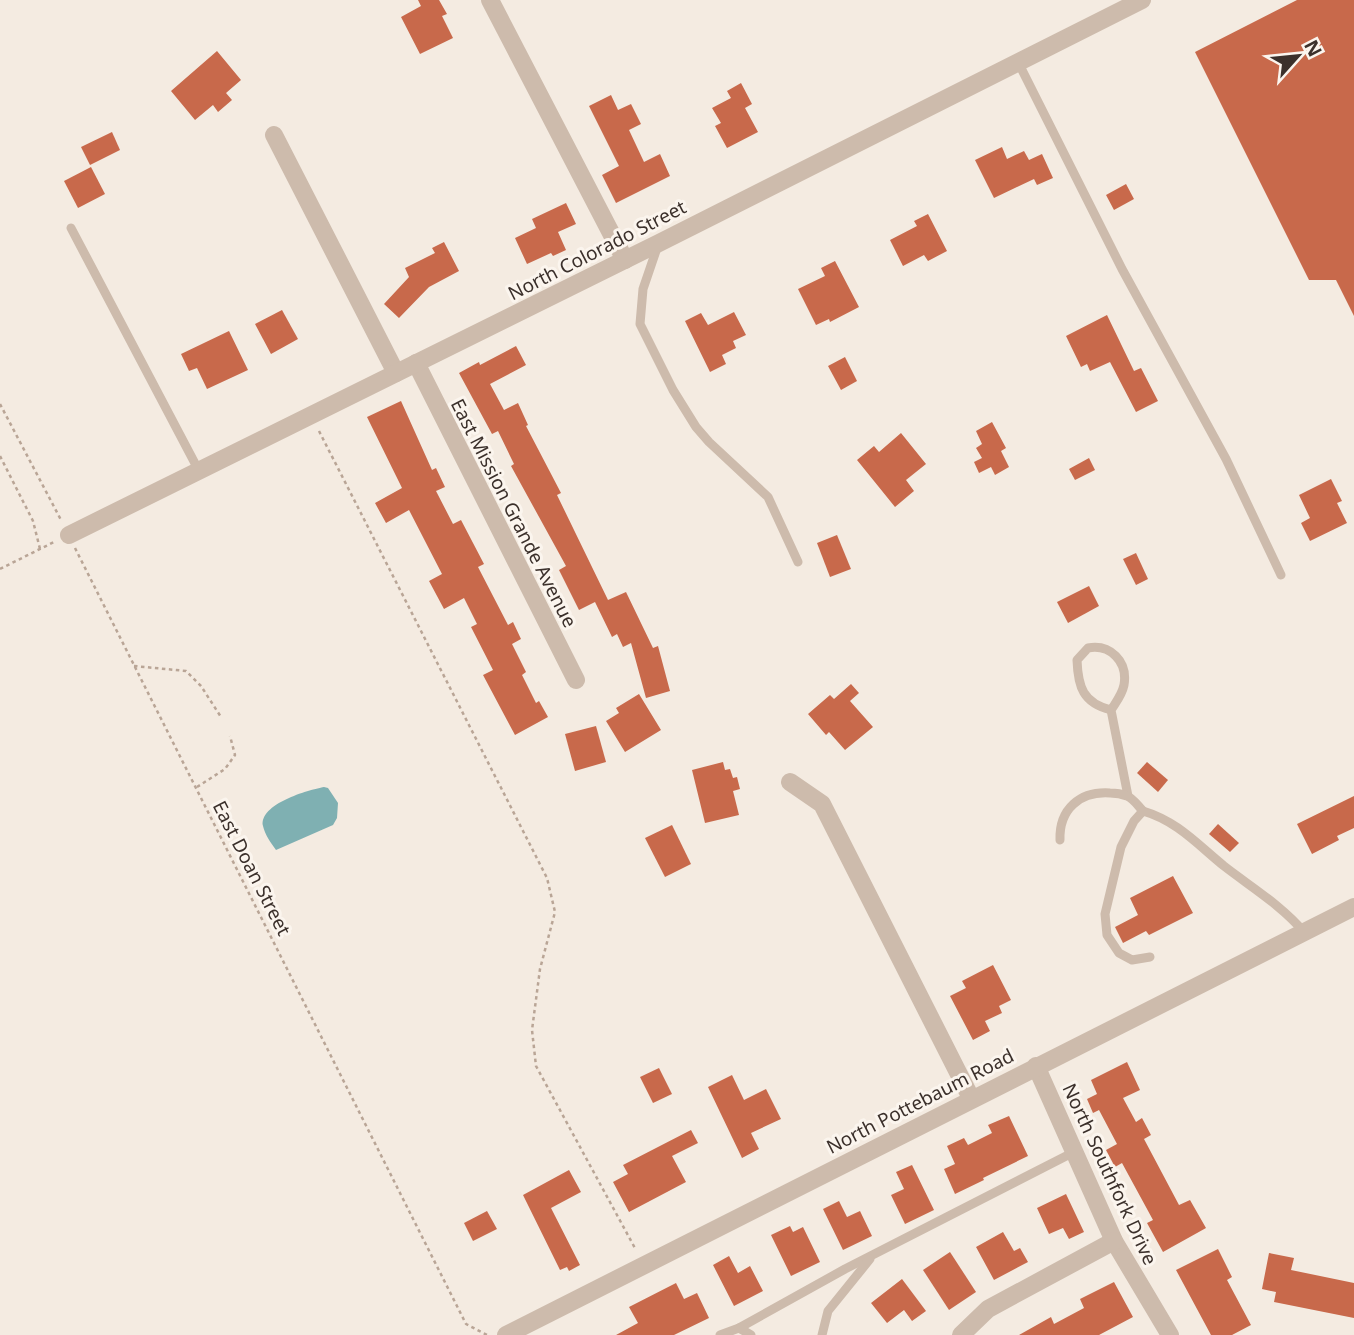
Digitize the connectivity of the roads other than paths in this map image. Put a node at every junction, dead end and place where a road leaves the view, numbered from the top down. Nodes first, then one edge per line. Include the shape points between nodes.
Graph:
1 (490, 0) edge
2 (1142, 0) edge
3 (1018, 62) junction
4 (274, 135) dead end
5 (71, 228) dead end
6 (659, 243) junction
7 (625, 260) junction
8 (416, 363) junction
9 (396, 373) junction
10 (199, 471) junction
11 (69, 535) road end
12 (798, 562) dead end
13 (1281, 575) dead end
14 (576, 680) dead end
15 (1111, 710) junction
16 (790, 782) dead end
17 (1128, 796) junction
18 (1143, 811) junction
19 (1060, 839) dead end
20 (1354, 906) edge
21 (1304, 932) junction
22 (1150, 957) dead end
23 (1036, 1066) junction
24 (971, 1098) junction
25 (1074, 1152) junction
26 (1114, 1241) junction
27 (874, 1254) junction
28 (739, 1328) junction
29 (506, 1335) edge
30 (720, 1335) edge
31 (751, 1335) edge
32 (822, 1335) edge
33 (961, 1335) edge
34 (1170, 1335) edge

1 - 7 street
2 - 3 street, North Colorado Street
3 - 6 street, North Colorado Street
3 - 13 lane via 1122,269 1226,459
4 - 9 street
5 - 10 lane
6 - 7 street, North Colorado Street
6 - 12 lane via 643,289 640,324 696,427 768,496
7 - 8 street, North Colorado Street
8 - 9 street, North Colorado Street
8 - 14 street, East Mission Grande Avenue
9 - 10 street, North Colorado Street
10 - 11 street, North Colorado Street
15 - 15 lane via 1097,707 1084,694 1077,660 1087,648 1100,646 1112,651 1121,664 1125,683
15 - 17 lane
16 - 24 street via 822,804
17 - 18 lane
17 - 19 lane via 1099,793 1074,802 1065,813
18 - 21 lane via 1162,816 1192,837
18 - 22 lane via 1121,847 1105,914 1107,935 1118,953 1132,960
20 - 21 street, North Pottebaum Road
21 - 23 street, North Pottebaum Road
23 - 24 street, North Pottebaum Road
23 - 25 street, North Southfork Drive
24 - 29 street, North Pottebaum Road
25 - 26 street, North Southfork Drive
25 - 27 lane
26 - 33 street via 988,1309
26 - 34 street, North Southfork Drive
27 - 28 lane
27 - 32 lane via 828,1311
28 - 30 lane
28 - 31 lane

